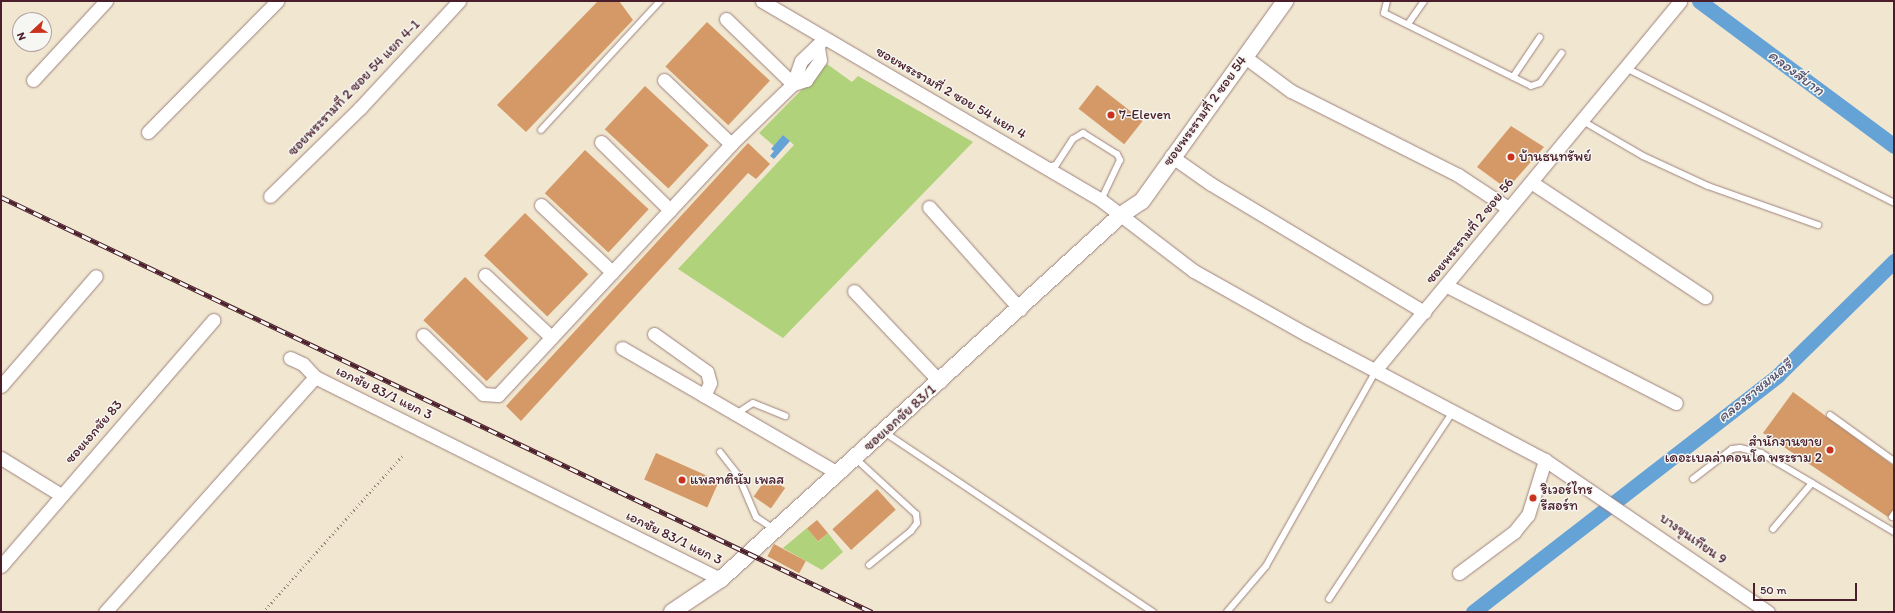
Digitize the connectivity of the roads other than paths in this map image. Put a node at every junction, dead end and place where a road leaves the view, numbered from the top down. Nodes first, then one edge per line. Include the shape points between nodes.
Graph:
1 (106, 1) edge
2 (277, 1) edge
3 (459, 1) edge
4 (660, 1) edge
5 (762, 1) edge
6 (1285, 1) edge
7 (1387, 1) edge
8 (1424, 1) edge
9 (1680, 1) edge
10 (726, 19) dead end
11 (1408, 24) junction
12 (1540, 37) dead end
13 (821, 43) junction
14 (1562, 53) dead end
15 (1245, 57) junction
16 (1624, 66) junction
17 (1513, 77) junction
18 (33, 80) dead end
19 (664, 80) dead end
20 (793, 84) junction
21 (1580, 119) junction
22 (541, 130) dead end
23 (148, 132) dead end
24 (601, 142) dead end
25 (731, 144) junction
26 (1172, 156) junction
27 (1046, 168) junction
28 (1531, 182) junction
29 (270, 196) dead end
30 (1101, 200) junction
31 (1894, 203) edge
32 (541, 205) dead end
33 (930, 207) dead end
34 (1508, 208) junction
35 (670, 210) junction
36 (1121, 216) junction
37 (1818, 225) dead end
38 (612, 272) junction
39 (485, 275) dead end
40 (96, 276) dead end
41 (1447, 286) junction
42 (854, 291) dead end
43 (1705, 297) dead end
44 (1020, 309) junction
45 (1424, 312) junction
46 (213, 320) dead end
47 (654, 334) dead end
48 (423, 335) dead end
49 (551, 337) junction
50 (622, 348) dead end
51 (290, 358) dead end
52 (1376, 369) junction
53 (315, 377) junction
54 (940, 382) junction
55 (1, 386) edge
56 (704, 396) junction
57 (1676, 403) dead end
58 (1455, 410) junction
59 (736, 414) junction
60 (1830, 415) dead end
61 (785, 416) dead end
62 (884, 432) junction
63 (720, 452) dead end
64 (1, 458) edge
65 (855, 458) junction
66 (1545, 460) junction
67 (1894, 461) edge
68 (838, 473) junction
69 (1693, 478) dead end
70 (1812, 482) junction
71 (60, 495) junction
72 (774, 529) junction
73 (1773, 529) dead end
74 (1894, 532) edge
75 (870, 565) dead end
76 (1, 566) edge
77 (1459, 573) dead end
78 (721, 579) junction
79 (1329, 599) dead end
80 (105, 612) edge
81 (672, 612) edge
82 (1153, 612) edge
83 (1227, 612) edge
84 (1768, 612) edge

1 - 18 street
2 - 23 street
3 - 29 street, ซอยพระรามที่ 2 ซอย 54 แยก 4-1 via 360,108
4 - 22 lane
5 - 13 street, ซอยพระรามที่ 2 ซอย 54 แยก 4
6 - 15 street, ซอยพระรามที่ 2 ซอย 54
7 - 11 lane via 1384,13
8 - 11 lane
9 - 16 street, ซอยพระรามที่ 2 ซอย 56
10 - 20 street
11 - 17 lane
12 - 17 lane
13 - 20 street via 804,57 795,71
13 - 27 street, ซอยพระรามที่ 2 ซอย 54 แยก 4
14 - 17 lane via 1538,85 1531,86
15 - 26 street, ซอยพระรามที่ 2 ซอย 54
15 - 34 street via 1291,91 1458,175
16 - 21 street, ซอยพระรามที่ 2 ซอย 56
16 - 31 lane
19 - 25 street
20 - 25 street
21 - 28 street, ซอยพระรามที่ 2 ซอย 56
21 - 37 lane via 1643,156 1708,186
24 - 35 street
25 - 35 street
26 - 36 street, ซอยพระรามที่ 2 ซอย 54 via 1142,201
26 - 45 street via 1211,184
27 - 30 street, ซอยพระรามที่ 2 ซอย 54 แยก 4
27 - 30 lane via 1056,165 1073,139 1083,133 1117,154 1120,160
28 - 34 street, ซอยพระรามที่ 2 ซอย 56
28 - 43 street
30 - 36 street, ซอยพระรามที่ 2 ซอย 54 แยก 4
32 - 38 street
33 - 44 street
34 - 41 street, ซอยพระรามที่ 2 ซอย 56
35 - 38 street
36 - 44 street, ซอยเอกชัย 83/1
36 - 52 street, ซอยพระรามที่ 2 ซอย 54 แยก 4 via 1194,270 1306,334
38 - 49 street
39 - 49 street
40 - 55 street
41 - 45 street, ซอยพระรามที่ 2 ซอย 56
41 - 57 street
42 - 54 street
44 - 54 street, ซอยเอกชัย 83/1
45 - 52 street, ซอยพระรามที่ 2 ซอย 56
46 - 71 street, ซอยเอกชัย 83
47 - 56 street via 707,372 710,383
48 - 49 street via 483,394 490,395 502,391
50 - 56 street
51 - 53 street via 303,364
52 - 58 street, บางขุนเทียน 9
52 - 83 lane via 1266,566
53 - 78 street, เอกชัย 83/1 แยก 3
53 - 80 street, เอกชัย 83/1 แยก 3
54 - 62 street, ซอยเอกชัย 83/1
56 - 59 street
58 - 66 street, บางขุนเทียน 9
58 - 79 lane
59 - 61 lane via 753,404
59 - 68 street
60 - 67 lane
62 - 65 street, ซอยเอกชัย 83/1
62 - 82 lane
63 - 72 lane via 738,475 756,517
64 - 71 street
65 - 68 street, ซอยเอกชัย 83/1
65 - 75 lane via 916,514 917,523 911,531
66 - 77 street via 1528,515 1514,532
66 - 84 street, บางขุนเทียน 9 via 1599,494
68 - 72 street, ซอยเอกชัย 83/1
69 - 70 lane via 1732,449 1740,448 1761,453
70 - 73 lane
70 - 74 lane
71 - 76 street, ซอยเอกชัย 83
72 - 78 street, ซอยเอกชัย 83/1
78 - 81 street, ซอยเอกชัย 83/1

